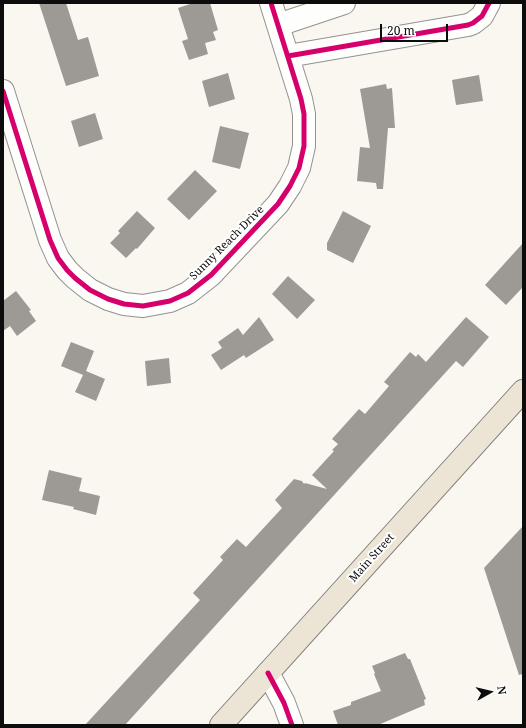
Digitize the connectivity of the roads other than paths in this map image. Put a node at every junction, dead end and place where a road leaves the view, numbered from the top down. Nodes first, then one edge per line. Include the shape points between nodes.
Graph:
1 (271, 3) edge
2 (344, 3) edge
3 (489, 3) edge
4 (278, 25) junction
5 (288, 56) junction
6 (3, 91) edge
7 (523, 391) edge
8 (268, 673) junction
9 (221, 725) edge
10 (292, 725) edge

1 - 4 street, Sunny Reach Drive
2 - 4 street
3 - 5 street via 482,16 468,25
4 - 5 street, Sunny Reach Drive
5 - 6 street, Sunny Reach Drive via 305,121 302,158 286,194 272,212 206,280 177,298 151,305 124,304 98,295 75,278 58,258
7 - 8 main road, Main Street
8 - 9 main road, Main Street
8 - 10 street

